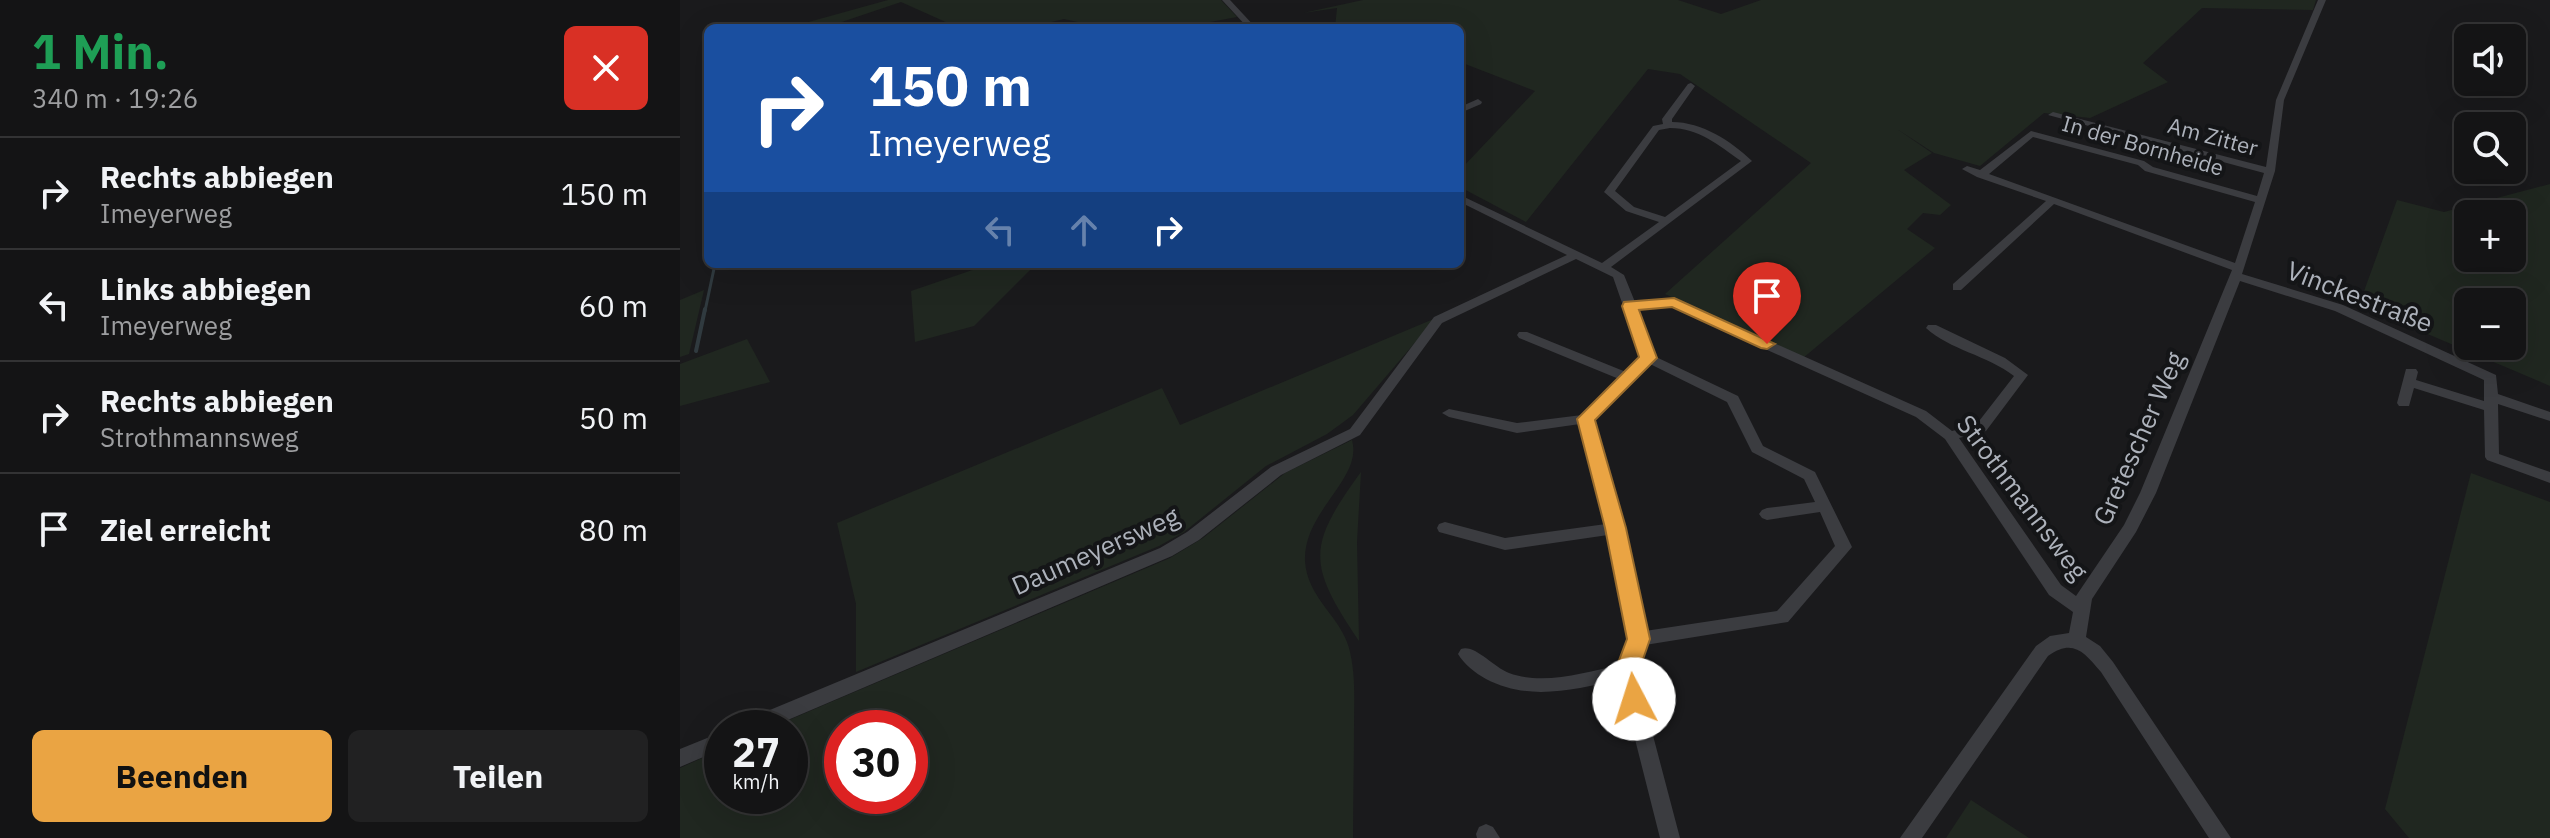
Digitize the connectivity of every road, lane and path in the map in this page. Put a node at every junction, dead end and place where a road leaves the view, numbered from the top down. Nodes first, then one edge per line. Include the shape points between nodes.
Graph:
1 (1226, 0) edge
2 (2322, 0) edge
3 (1248, 24) edge
4 (1691, 86) dead end
5 (1478, 102) dead end
6 (1464, 108) edge
7 (2053, 115) dead end
8 (1668, 124) junction
9 (1967, 169) dead end
10 (2270, 171) junction
11 (1981, 175) junction
12 (1464, 200) edge
13 (2260, 200) junction
14 (2052, 201) junction
15 (1668, 221) junction
16 (1576, 255) junction
17 (1603, 268) junction
18 (2237, 272) junction
19 (1957, 287) dead end
20 (1630, 306) junction
21 (1932, 328) dead end
22 (1523, 335) dead end
23 (1648, 358) junction
24 (1628, 378) junction
25 (2404, 403) dead end
26 (2492, 403) junction
27 (1449, 413) dead end
28 (2550, 417) edge
29 (1586, 419) junction
30 (1950, 436) junction
31 (2550, 478) edge
32 (1824, 506) junction
33 (1767, 514) dead end
34 (1445, 528) dead end
35 (1615, 528) junction
36 (2080, 608) junction
37 (1638, 639) junction
38 (2077, 640) junction
39 (1467, 654) dead end
40 (1627, 671) junction
41 (790, 710) edge
42 (704, 748) edge
43 (680, 758) edge
44 (1670, 838) edge
45 (1910, 838) edge
46 (2221, 838) edge

1 - 3 street
2 - 10 street, Gretescher Weg via 2280,100
4 - 8 street
5 - 6 street
7 - 10 street, Am Zitter
8 - 15 street via 1656,128 1609,192 1630,209
8 - 15 street via 1699,128 1747,161
9 - 11 street
10 - 13 street, Gretescher Weg
11 - 13 street, In der Bornheide via 2031,134
11 - 14 street
12 - 16 street
13 - 18 street, Gretescher Weg
14 - 18 street
14 - 19 street
15 - 17 street
16 - 17 street
16 - 41 street, Daumeyersweg via 1438,320 1355,432 1276,471 1179,544
17 - 20 street via 1618,275
18 - 26 street, Vinckestraße via 2339,308 2475,368 2491,378
18 - 36 street, Gretescher Weg via 2148,493
20 - 23 street
20 - 30 street, Strothmannsweg via 1674,303 1921,414
21 - 30 street via 2009,363 2021,375 1981,428
22 - 24 street
23 - 24 street
23 - 32 street via 1733,399 1757,449 1810,476
24 - 29 street
25 - 26 street via 2410,377
26 - 28 street
26 - 31 street via 2492,457
27 - 29 street via 1517,428
29 - 35 street
30 - 36 street, Strothmannsweg via 2055,590
32 - 33 street
32 - 37 street via 1844,547 1782,617
34 - 35 street via 1505,544
35 - 37 street
36 - 38 street, Gretescher Weg
37 - 40 street
38 - 45 street via 2056,641 2042,651
38 - 46 street via 2107,667
39 - 40 street via 1484,671 1531,688
40 - 44 street
42 - 43 street

